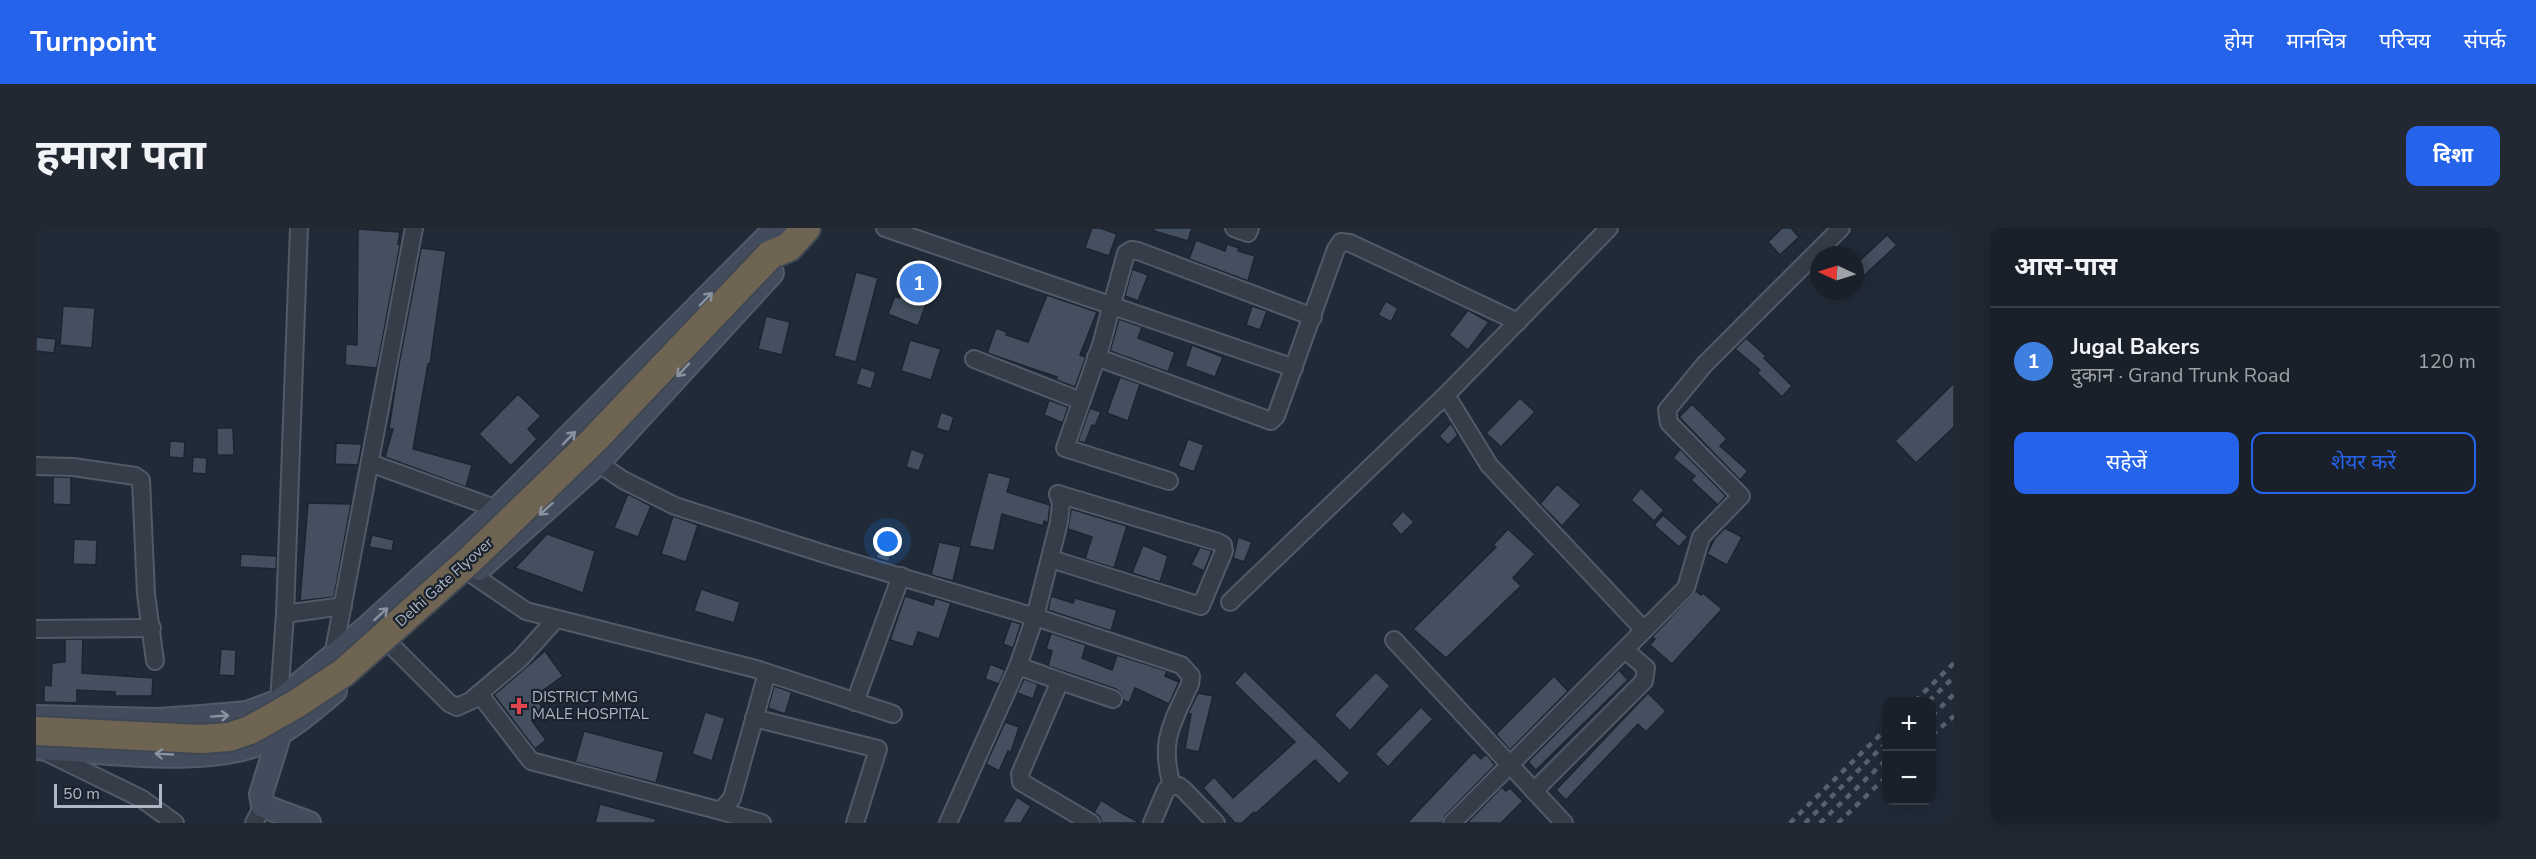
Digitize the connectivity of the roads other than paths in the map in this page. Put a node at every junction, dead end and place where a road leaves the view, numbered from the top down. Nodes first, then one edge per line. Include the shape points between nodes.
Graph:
1 (299, 228) edge
2 (414, 228) edge
3 (885, 228) edge
4 (1234, 228) edge
5 (1250, 228) edge
6 (1609, 228) edge
7 (1841, 228) edge
8 (786, 238) edge
9 (1113, 305) junction
10 (1313, 318) junction
11 (1518, 322) junction
12 (1096, 357) junction
13 (974, 359) dead end
14 (1294, 368) junction
15 (1446, 395) junction
16 (1081, 401) junction
17 (370, 463) junction
18 (598, 463) junction
19 (36, 466) edge
20 (1169, 481) dead end
21 (497, 509) junction
22 (450, 552) junction
23 (1051, 559) junction
24 (473, 575) junction
25 (901, 576) junction
26 (1230, 602) dead end
27 (343, 606) junction
28 (285, 614) junction
29 (1035, 616) junction
30 (556, 619) junction
31 (152, 628) junction
32 (36, 629) edge
33 (1644, 630) junction
34 (1394, 640) dead end
35 (390, 644) junction
36 (1625, 650) junction
37 (333, 656) junction
38 (155, 661) dead end
39 (1018, 666) junction
40 (767, 673) junction
41 (1060, 681) junction
42 (474, 698) junction
43 (1113, 699) dead end
44 (279, 701) junction
45 (855, 702) junction
46 (893, 714) dead end
47 (36, 717) edge
48 (191, 718) junction
49 (754, 718) junction
50 (280, 733) junction
51 (36, 743) edge
52 (258, 744) junction
53 (195, 754) junction
54 (1509, 766) junction
55 (265, 783) junction
56 (1172, 786) junction
57 (1534, 791) junction
58 (721, 810) junction
59 (258, 815) edge
60 (175, 823) edge
61 (309, 823) edge
62 (762, 823) edge
63 (855, 823) edge
64 (948, 823) edge
65 (1091, 823) edge
66 (1152, 823) edge
67 (1216, 823) edge
68 (1452, 823) edge
69 (1564, 823) edge

1 - 28 street
2 - 17 street
3 - 9 street
4 - 5 street via 1248,233
6 - 11 street
7 - 33 street via 1705,364 1667,410 1670,423 1741,496 1701,537 1686,588
8 -> 18 main road via 773,272
21 -> 8 main road via 772,232
8 - 51 highway, Delhi Gate Flyover, bridge via 594,440 471,560 343,672 296,704 229,737
9 - 10 street via 1123,258 1131,250
9 - 12 street
9 - 14 street
10 - 11 street via 1341,242
10 - 14 street
11 - 15 street
12 - 14 street via 1271,421
12 - 16 street
13 - 16 street
15 - 26 street
15 - 33 street via 1490,465
16 - 20 street via 1065,448
17 - 21 street
17 - 27 street
18 -> 24 main road
18 - 25 street via 675,506
19 - 31 street via 88,469 141,480 146,594
21 - 22 main road
22 - 24 street
37 -> 22 main road
23 - 23 street via 1061,512 1058,494 1218,543 1224,551 1201,606
23 - 29 street
24 - 30 street via 516,606
24 - 35 main road
25 - 29 street
25 - 45 street
27 - 28 street
27 - 37 street
28 - 44 street
29 - 39 street
29 - 56 street via 1186,669 1191,676 1190,684 1168,731 1166,745
30 - 40 street
30 - 42 street via 520,659
31 - 32 street
31 - 38 street
33 - 36 street
34 - 54 street
35 - 42 street via 449,703 457,707
35 - 50 main road via 303,719
36 - 54 street
36 - 57 street via 1646,668 1644,681
37 - 44 main road
39 - 41 street
39 - 64 street
40 - 45 street
40 - 49 street
41 - 43 street
41 - 65 street via 1020,778
42 - 58 street via 481,696 531,761
48 -> 44 main road via 247,713
45 - 46 street
47 - 48 main road
48 - 53 main road
49 - 58 street via 732,798
49 - 63 street via 878,749
50 - 52 main road
50 - 55 main road
53 -> 51 main road
51 - 60 street via 142,799
52 - 53 main road
52 - 55 main road
54 - 57 street
54 - 68 street
55 - 59 main road
56 - 66 street via 1166,790
56 - 67 street via 1184,790
57 - 69 street
58 - 62 street
59 - 61 main road

